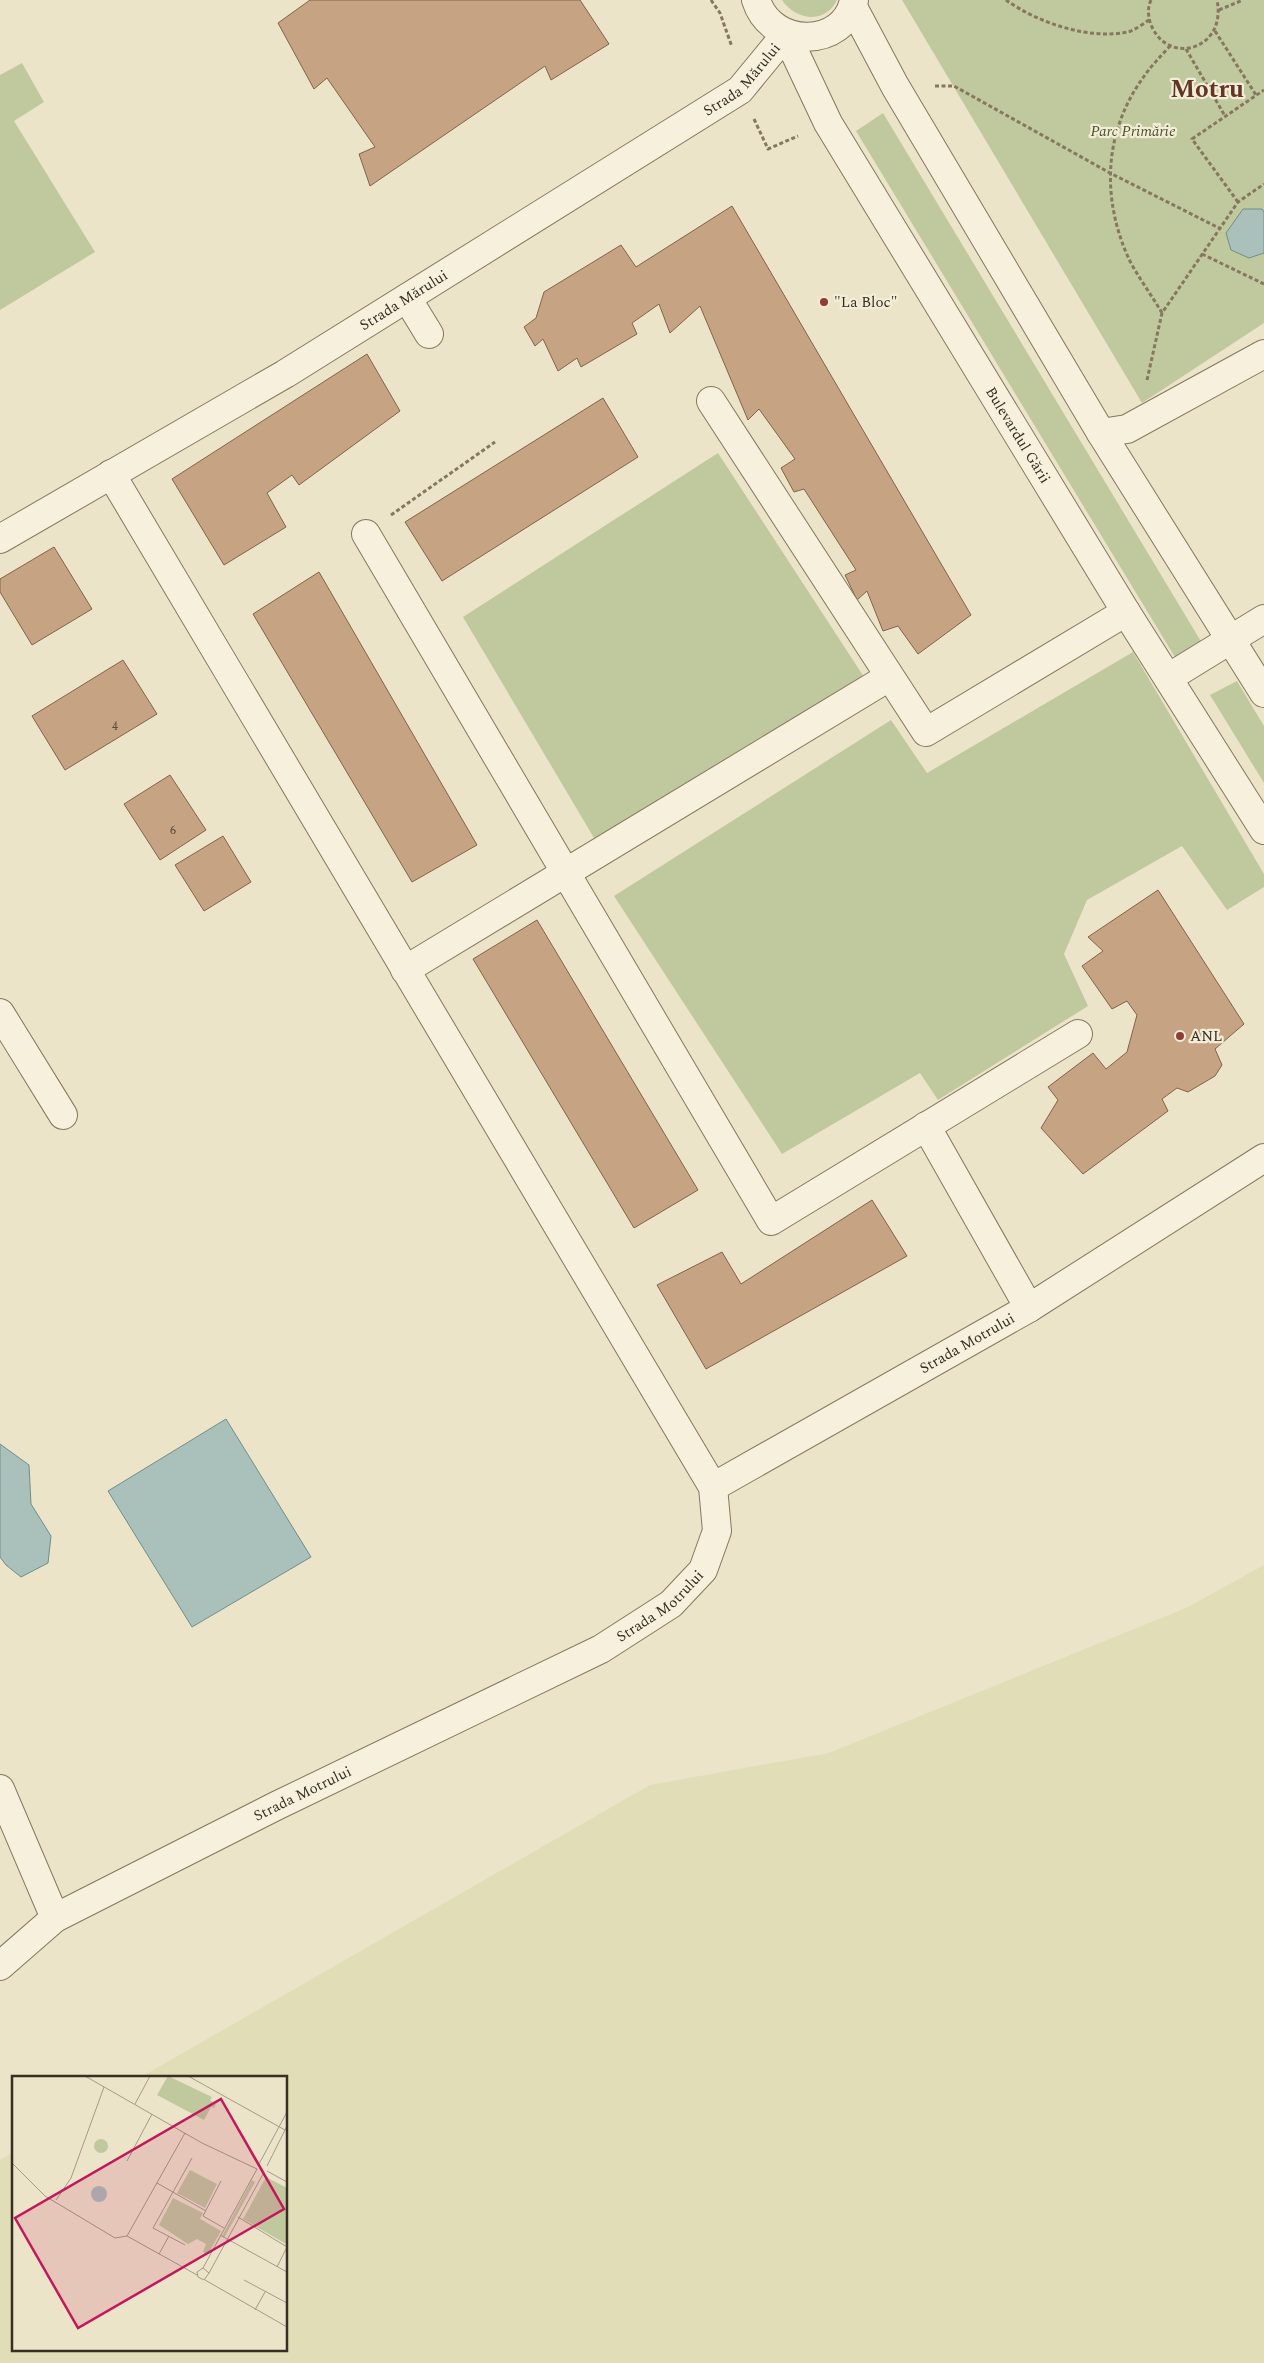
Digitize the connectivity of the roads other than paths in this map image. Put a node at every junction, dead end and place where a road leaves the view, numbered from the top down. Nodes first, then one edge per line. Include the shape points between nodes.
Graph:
1 (756, 0) edge
2 (853, 3) edge
3 (786, 34) junction
4 (407, 298) junction
5 (429, 334) dead end
6 (1264, 354) edge
7 (711, 401) dead end
8 (1100, 433) junction
9 (111, 474) junction
10 (366, 534) road end
11 (0, 539) edge
12 (1126, 612) junction
13 (1264, 619) edge
14 (1230, 640) junction
15 (889, 677) junction
16 (1168, 678) junction
17 (1264, 693) edge
18 (1264, 830) edge
19 (565, 873) junction
20 (405, 970) junction
21 (0, 1013) edge
22 (1078, 1034) dead end
23 (63, 1115) dead end
24 (926, 1126) junction
25 (1264, 1158) edge
26 (1030, 1308) junction
27 (713, 1487) junction
28 (0, 1789) edge
29 (55, 1918) junction
30 (0, 1966) edge

1 - 3 street via 759,10 771,25
2 - 3 street via 841,23 825,34 806,38
2 - 8 street via 895,86
3 - 4 street, Strada Mărului via 740,90
3 - 12 street, Bulevardul Gării via 828,123
4 - 5 street
4 - 9 street, Strada Mărului via 285,374
6 - 8 street via 1127,429
7 - 15 street
8 - 14 street
9 - 11 street, Strada Mărului
9 - 20 street
10 - 19 street
12 - 15 street via 926,732
12 - 16 street, Bulevardul Gării
13 - 14 street
14 - 16 street
14 - 17 street
15 - 19 street
16 - 18 street, Bulevardul Gării
19 - 20 street
19 - 24 street via 771,1221
20 - 27 street
21 - 23 street
22 - 24 street
24 - 26 street
25 - 26 street, Strada Motrului
26 - 27 street, Strada Motrului
27 - 29 street, Strada Motrului via 717,1531 703,1570 671,1604 601,1649 278,1804
28 - 29 street
29 - 30 street, Strada Motrului

